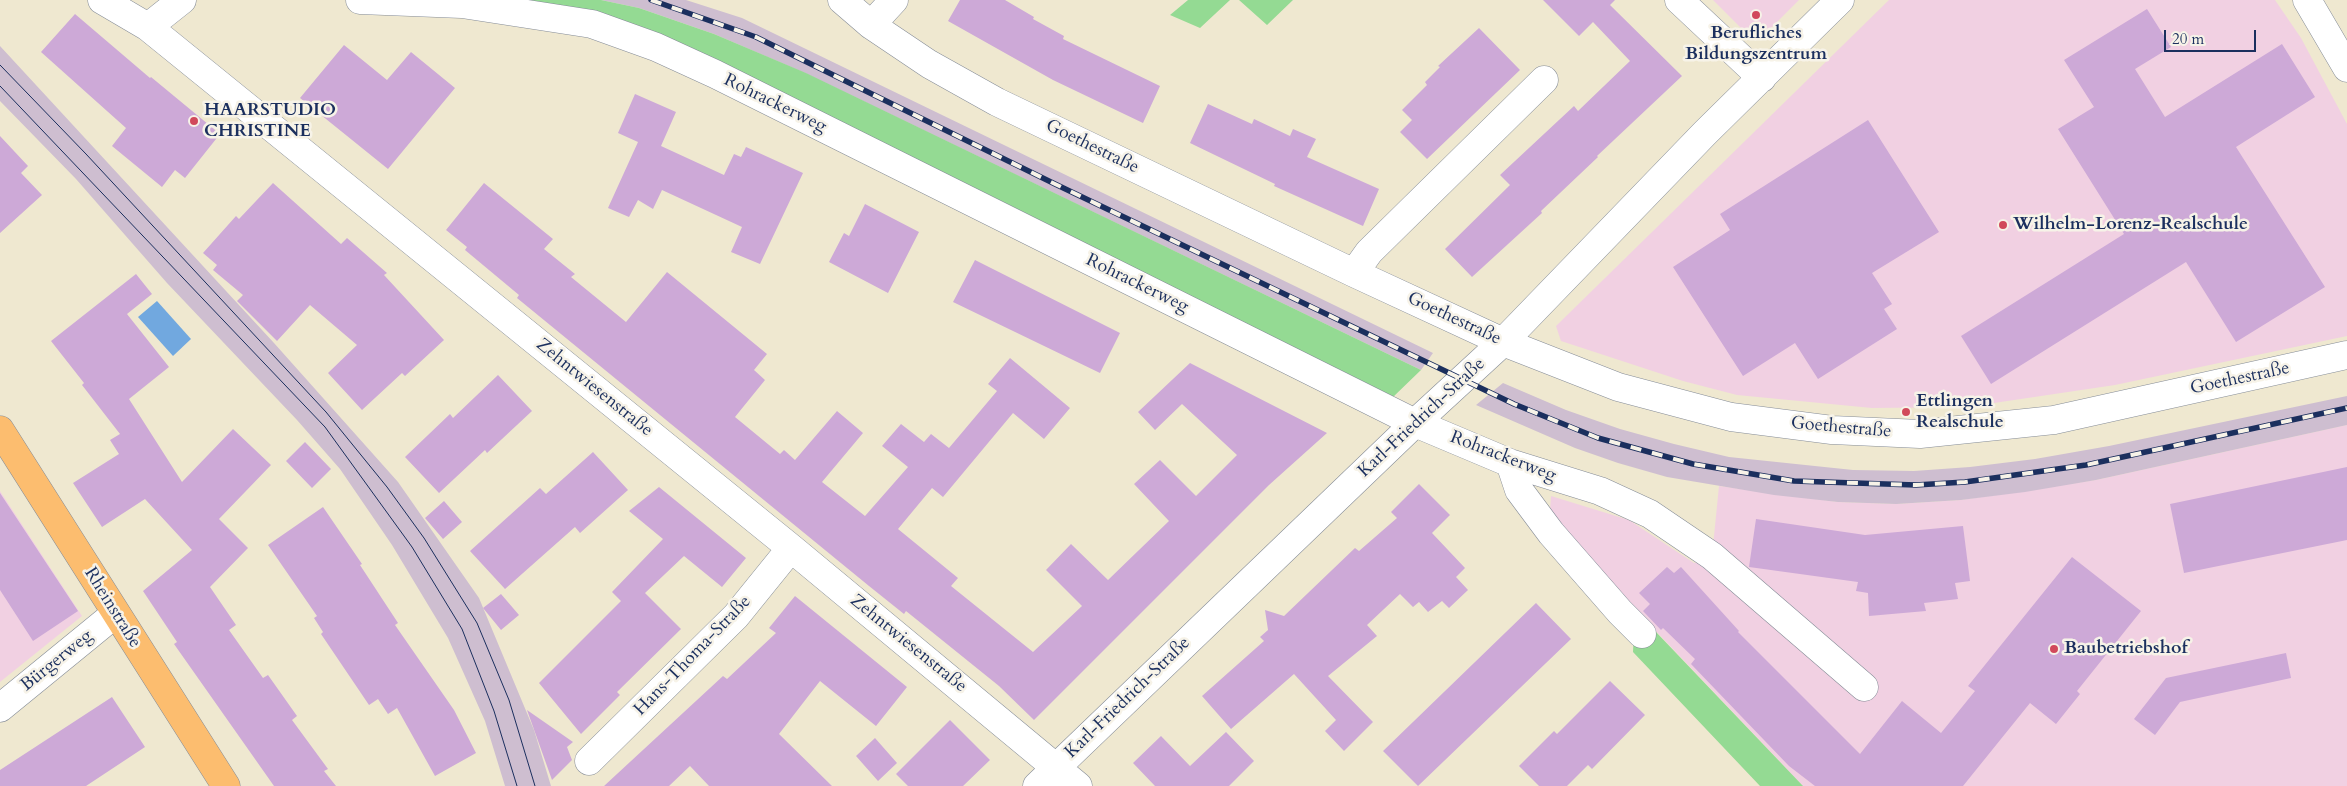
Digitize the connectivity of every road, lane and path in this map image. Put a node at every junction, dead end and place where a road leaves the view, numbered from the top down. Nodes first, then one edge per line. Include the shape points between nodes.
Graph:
1 (102, 0) edge
2 (182, 0) edge
3 (360, 0) edge
4 (842, 0) edge
5 (894, 0) edge
6 (1679, 0) edge
7 (1840, 0) edge
8 (2307, 0) edge
9 (871, 25) junction
10 (148, 27) junction
11 (2347, 68) edge
12 (1762, 78) junction
13 (1544, 80) dead end
14 (1354, 273) junction
15 (1503, 342) junction
16 (2347, 355) edge
17 (1415, 423) junction
18 (0, 430) edge
19 (1510, 463) junction
20 (791, 548) junction
21 (115, 614) junction
22 (1642, 634) dead end
23 (1864, 687) dead end
24 (0, 708) edge
25 (589, 761) dead end
26 (1056, 766) junction
27 (226, 786) edge
28 (1037, 786) edge
29 (1078, 786) edge

1 - 10 street, Zehntwiesenstraße
2 - 10 street
3 - 17 street, Rohrackerweg via 462,4 592,24 656,47
4 - 9 street, Goethestraße
5 - 9 street
6 - 12 street
7 - 12 street, Karl-Friedrich-Straße
8 - 11 street
9 - 14 street, Goethestraße via 929,64 997,102
10 - 20 street, Zehntwiesenstraße
12 - 15 street, Karl-Friedrich-Straße
13 - 14 street via 1369,252
14 - 15 street, Goethestraße
15 - 16 street, Goethestraße via 1618,387 1731,417 1832,430 1920,434 2054,420
15 - 17 street, Karl-Friedrich-Straße
17 - 19 street, Rohrackerweg
17 - 26 street, Karl-Friedrich-Straße
18 - 21 main road, Rheinstraße
19 - 22 street via 1519,490 1551,533
19 - 23 street, Rohrackerweg via 1600,491 1650,514 1712,556
20 - 25 street, Hans-Thoma-Straße via 736,616
20 - 26 street, Zehntwiesenstraße
21 - 24 street, Bürgerweg
21 - 27 main road, Rheinstraße
26 - 28 street, Karl-Friedrich-Straße
26 - 29 street, Zehntwiesenstraße

